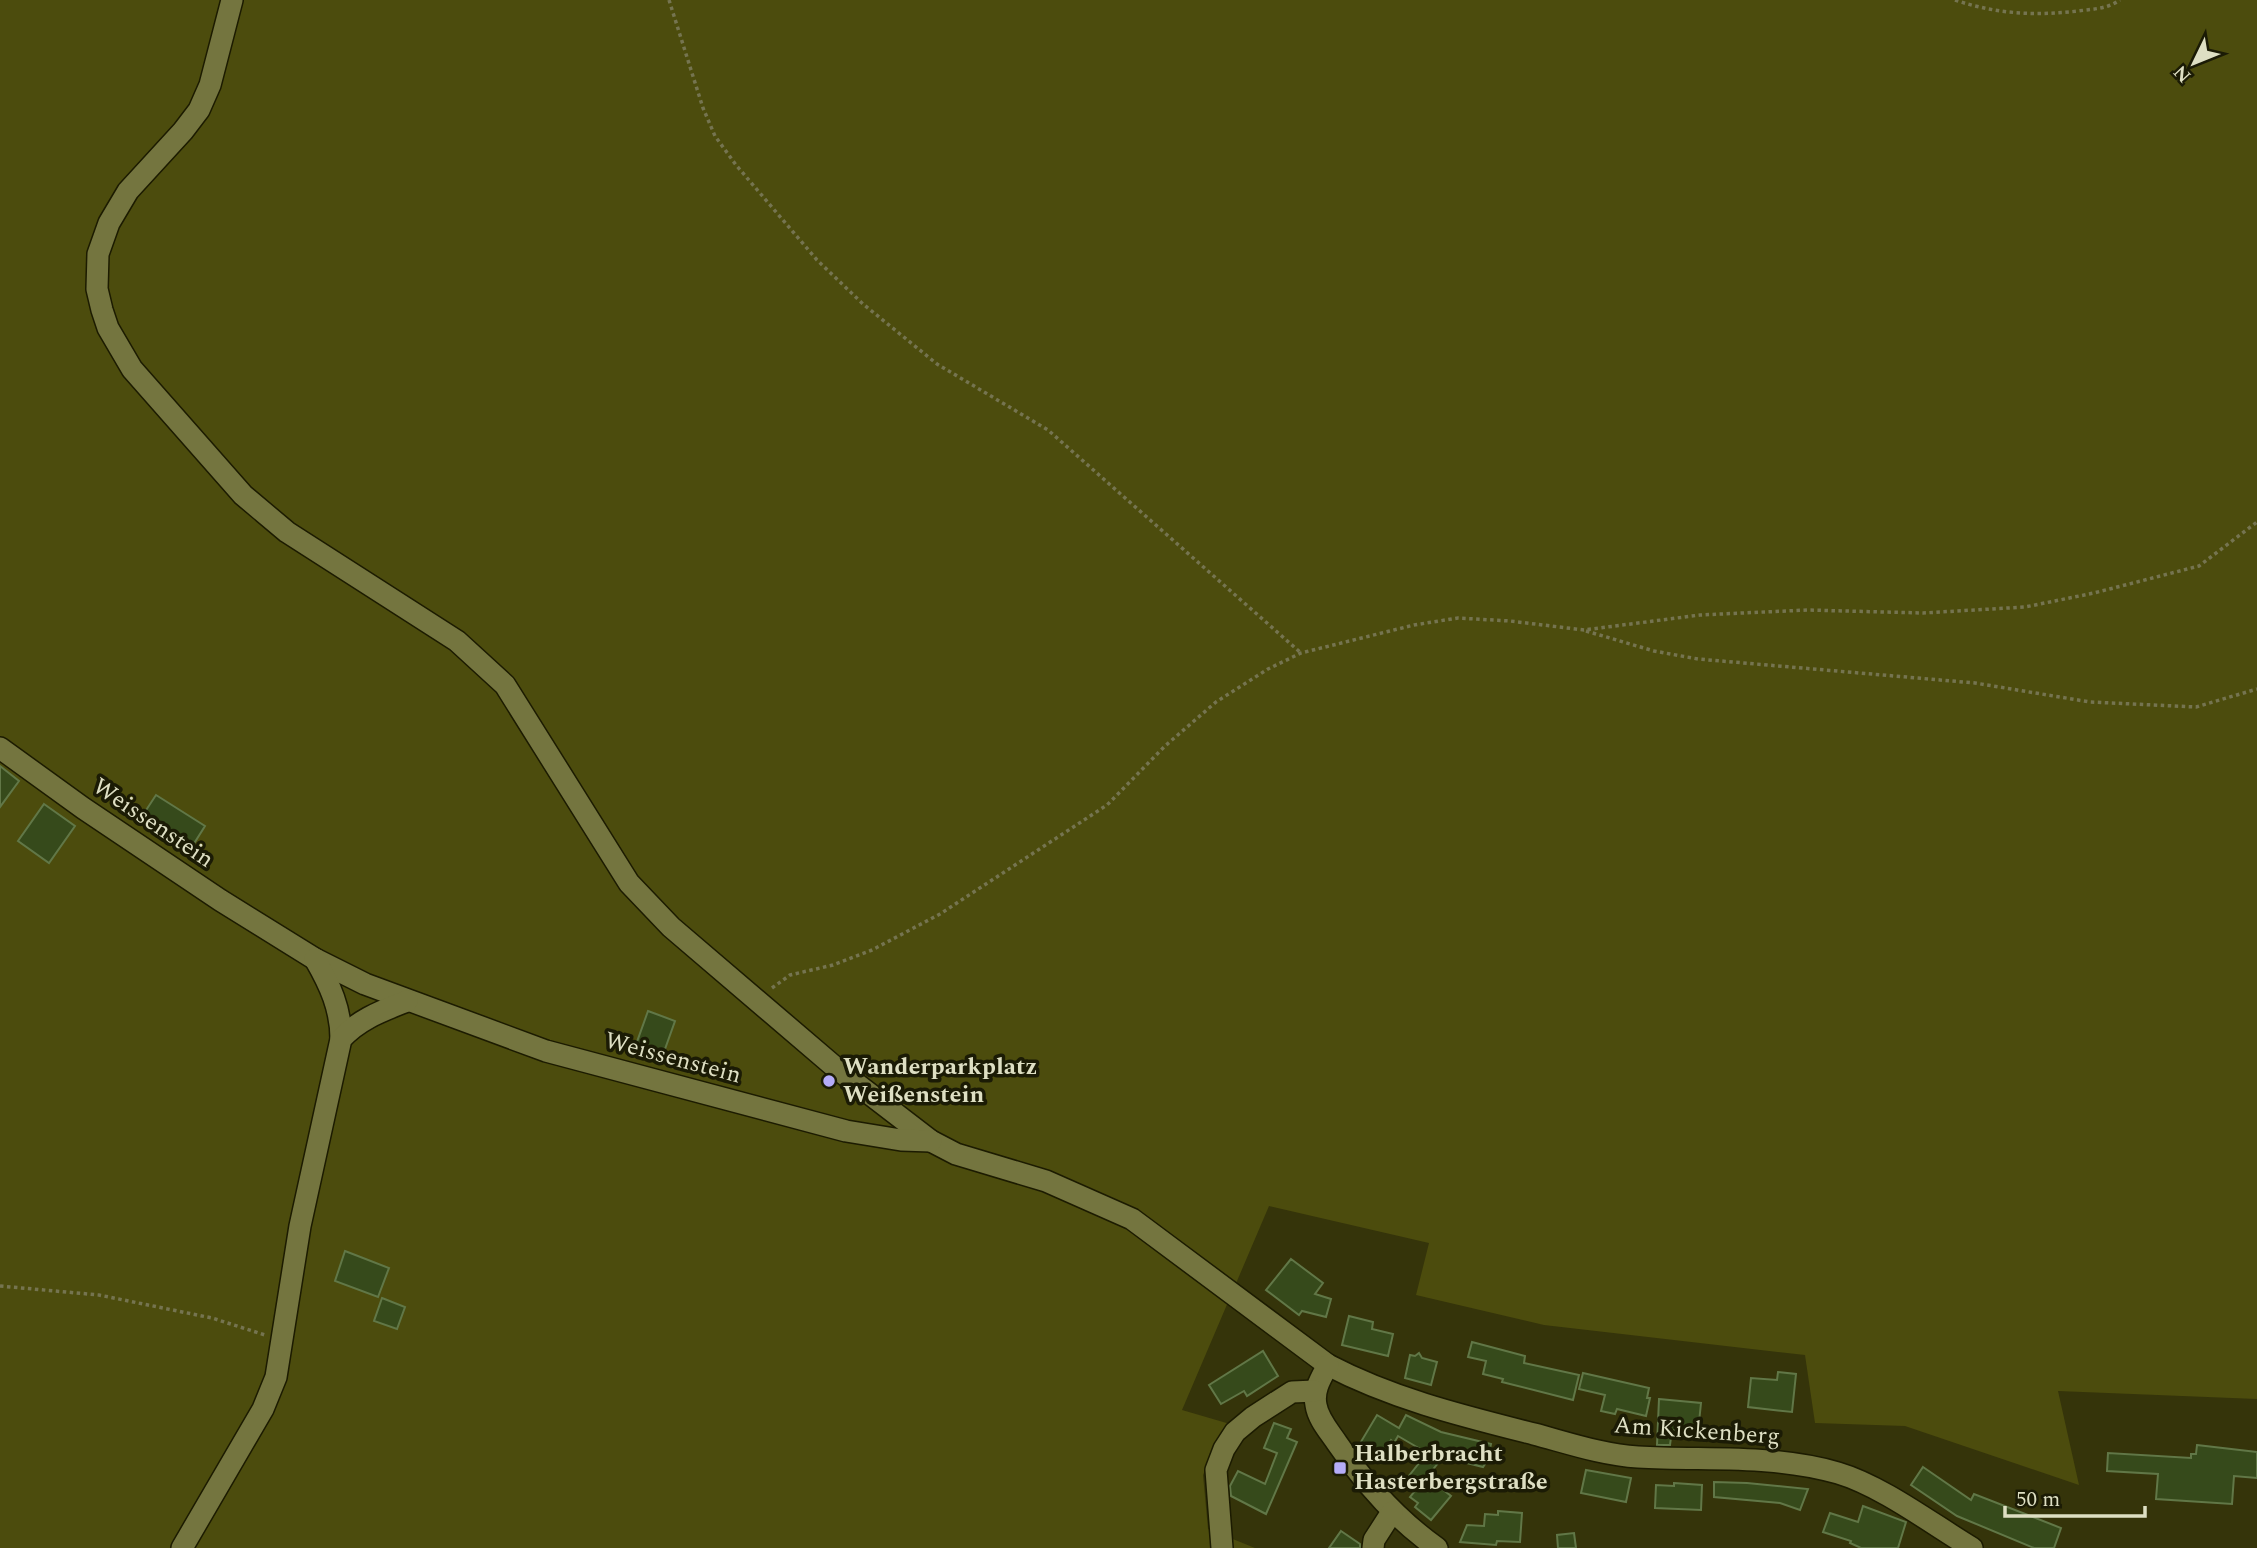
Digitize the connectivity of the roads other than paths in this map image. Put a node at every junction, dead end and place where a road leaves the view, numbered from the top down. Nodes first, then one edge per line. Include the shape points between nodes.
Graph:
1 (232, 0) edge
2 (0, 748) edge
3 (316, 959) junction
4 (407, 1001) junction
5 (341, 1039) junction
6 (931, 1141) junction
7 (1328, 1365) junction
8 (1315, 1391) junction
9 (1392, 1512) junction
10 (182, 1548) edge
11 (1222, 1548) edge
12 (1373, 1548) edge
13 (1437, 1548) edge
14 (1972, 1548) edge

1 - 6 street via 214,74 199,110 128,191 98,254 97,289 108,328 132,369 243,495 287,532 457,641 505,685 629,883 671,927 758,1002
2 - 3 street, Weissenstein via 186,878
3 - 4 street, Weissenstein
3 - 5 street via 338,1006
4 - 5 street via 365,1018
4 - 6 street, Weissenstein via 546,1051 650,1079 846,1131
5 - 10 street via 300,1226 276,1377 263,1409
6 - 7 street, Am Kickenberg via 957,1154 1046,1181 1132,1219
7 - 8 street
7 - 14 street, Am Kickenberg via 1392,1394 1594,1450 1636,1457 1765,1460 1840,1473 1867,1484
8 - 9 street via 1322,1420
8 - 11 street via 1292,1392 1235,1432 1224,1449 1216,1470
9 - 12 street
9 - 13 street

